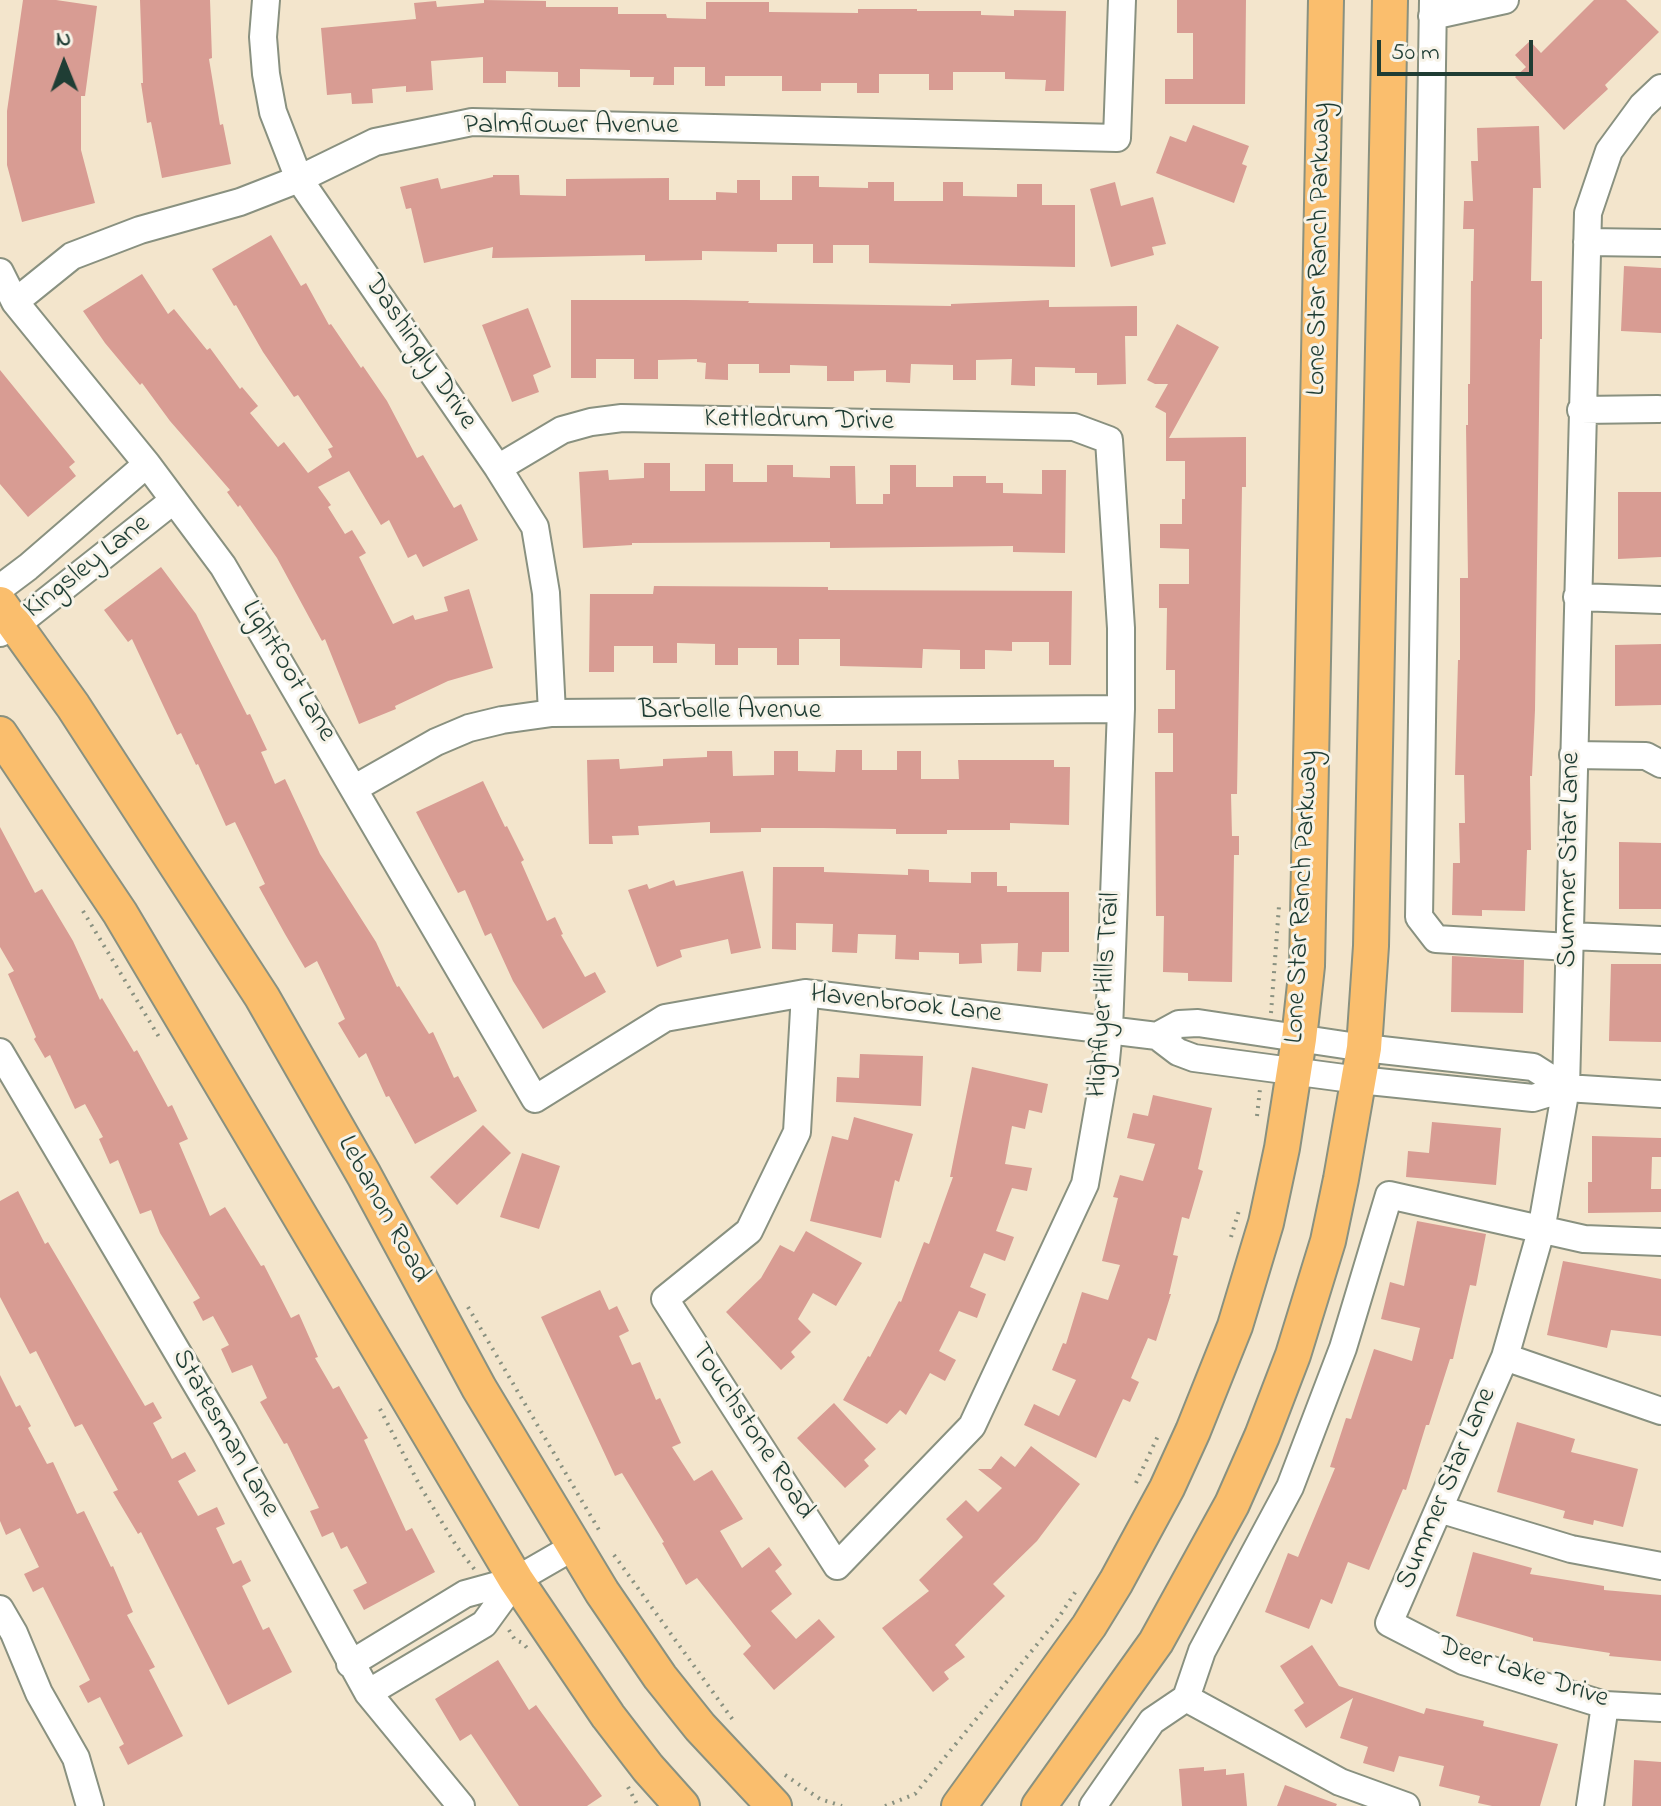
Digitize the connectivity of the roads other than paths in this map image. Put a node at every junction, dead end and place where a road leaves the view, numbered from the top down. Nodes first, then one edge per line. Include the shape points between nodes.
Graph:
1 (266, 0) edge
2 (1122, 0) edge
3 (1326, 0) edge
4 (1390, 0) edge
5 (1505, 0) edge
6 (1432, 8) edge
7 (1661, 88) edge
8 (299, 179) junction
9 (1587, 242) junction
10 (1661, 243) edge
11 (0, 272) edge
12 (15, 302) junction
13 (1658, 409) dead end
14 (1581, 410) junction
15 (1109, 440) joint
16 (147, 464) junction
17 (498, 468) junction
18 (174, 500) junction
19 (0, 588) edge
20 (1577, 597) junction
21 (1661, 600) edge
22 (5, 621) edge
23 (1121, 709) junction
24 (552, 713) junction
25 (0, 734) edge
26 (1573, 755) junction
27 (1661, 764) edge
28 (355, 788) junction
29 (1661, 940) edge
30 (1569, 942) junction
31 (805, 993) junction
32 (1109, 1030) junction
33 (0, 1052) edge
34 (1281, 1053) junction
35 (1361, 1064) junction
36 (1566, 1088) junction
37 (1661, 1094) edge
38 (535, 1099) joint
39 (1541, 1231) junction
40 (1661, 1242) edge
41 (1505, 1357) junction
42 (1661, 1411) edge
43 (1439, 1509) junction
44 (575, 1546) junction
45 (837, 1566) joint
46 (1661, 1566) edge
47 (516, 1580) junction
48 (0, 1609) edge
49 (1389, 1623) joint
50 (350, 1664) junction
51 (368, 1693) junction
52 (1186, 1698) junction
53 (1605, 1705) junction
54 (1661, 1708) edge
55 (459, 1805) edge
56 (90, 1806) edge
57 (682, 1806) edge
58 (774, 1806) edge
59 (959, 1806) edge
60 (1039, 1806) edge
61 (1093, 1806) edge
62 (1406, 1806) edge
63 (1590, 1806) edge

1 - 8 street, Dashingly Drive via 263,37 273,112
2 - 8 street, Palmflower Avenue via 1117,138 472,122 375,142
3 - 34 main road, Lone Star Ranch Parkway via 1307,966
4 - 35 main road via 1373,897
5 - 6 street
6 - 30 street via 1419,917 1436,939
7 - 9 street, Summer Star Lane via 1609,151 1588,213
8 - 12 street, Palmflower Avenue via 72,256
8 - 17 street, Dashingly Drive
9 - 10 street
9 - 14 street, Summer Star Lane
11 - 12 street, Lightfoot Lane
12 - 16 street, Lightfoot Lane
13 - 14 street
14 - 20 street, Summer Star Lane
15 - 17 street, Kettledrum Drive via 1074,427 622,418 562,430
15 - 23 street, Highflyer Hills Trail
16 - 18 street, Lightfoot Lane
16 - 19 street, Kingsley Lane
17 - 24 street, Dashingly Drive via 535,527 546,593
18 - 22 street, Kingsley Lane
18 - 28 street, Lightfoot Lane via 223,566
20 - 21 street
20 - 26 street, Summer Star Lane
22 - 44 main road, Lebanon Road via 73,706 262,997 479,1388
23 - 24 street, Barbelle Avenue
23 - 32 street, Highflyer Hills Trail
24 - 28 street, Barbelle Avenue via 469,728
25 - 47 main road via 120,913
26 - 27 street via 1646,756
26 - 30 street, Summer Star Lane
28 - 38 street, Lightfoot Lane
29 - 30 street
30 - 36 street, Summer Star Lane
31 - 32 street, Havenbrook Lane
31 - 38 street, Havenbrook Lane via 665,1018
31 - 45 street, Touchstone Road via 797,1132 749,1231 665,1299
32 - 34 street, Havenbrook Lane via 1157,1036 1179,1024 1198,1023
32 - 45 street, Highflyer Hills Trail via 1085,1184 972,1426
33 - 50 street, Statesman Lane via 224,1431
34 - 35 street, Havenbrook Lane
34 - 59 main road, Lone Star Ranch Parkway via 1282,1148 1253,1269 1193,1431 1102,1604
35 - 36 street, Havenbrook Lane via 1533,1098
35 - 60 main road via 1312,1298 1232,1504 1156,1642
36 - 37 street, Havenbrook Lane
36 - 39 street, Summer Star Lane
39 - 40 street via 1584,1239
39 - 41 street, Summer Star Lane
39 - 52 street via 1389,1195 1343,1348 1290,1487 1202,1651
41 - 42 street
41 - 43 street, Summer Star Lane
43 - 46 street via 1571,1549
43 - 49 street, Summer Star Lane
44 - 47 street
44 - 58 main road, Lebanon Road via 660,1677
47 - 50 street via 465,1594
47 - 51 street via 484,1624
47 - 57 main road via 601,1705
48 - 56 street via 76,1758
49 - 53 street, Deer Lake Drive via 1463,1661
50 - 51 street, Statesman Lane
51 - 55 street, Statesman Lane
52 - 61 street via 1152,1721
52 - 62 street via 1340,1782
53 - 54 street, Deer Lake Drive
53 - 63 street

